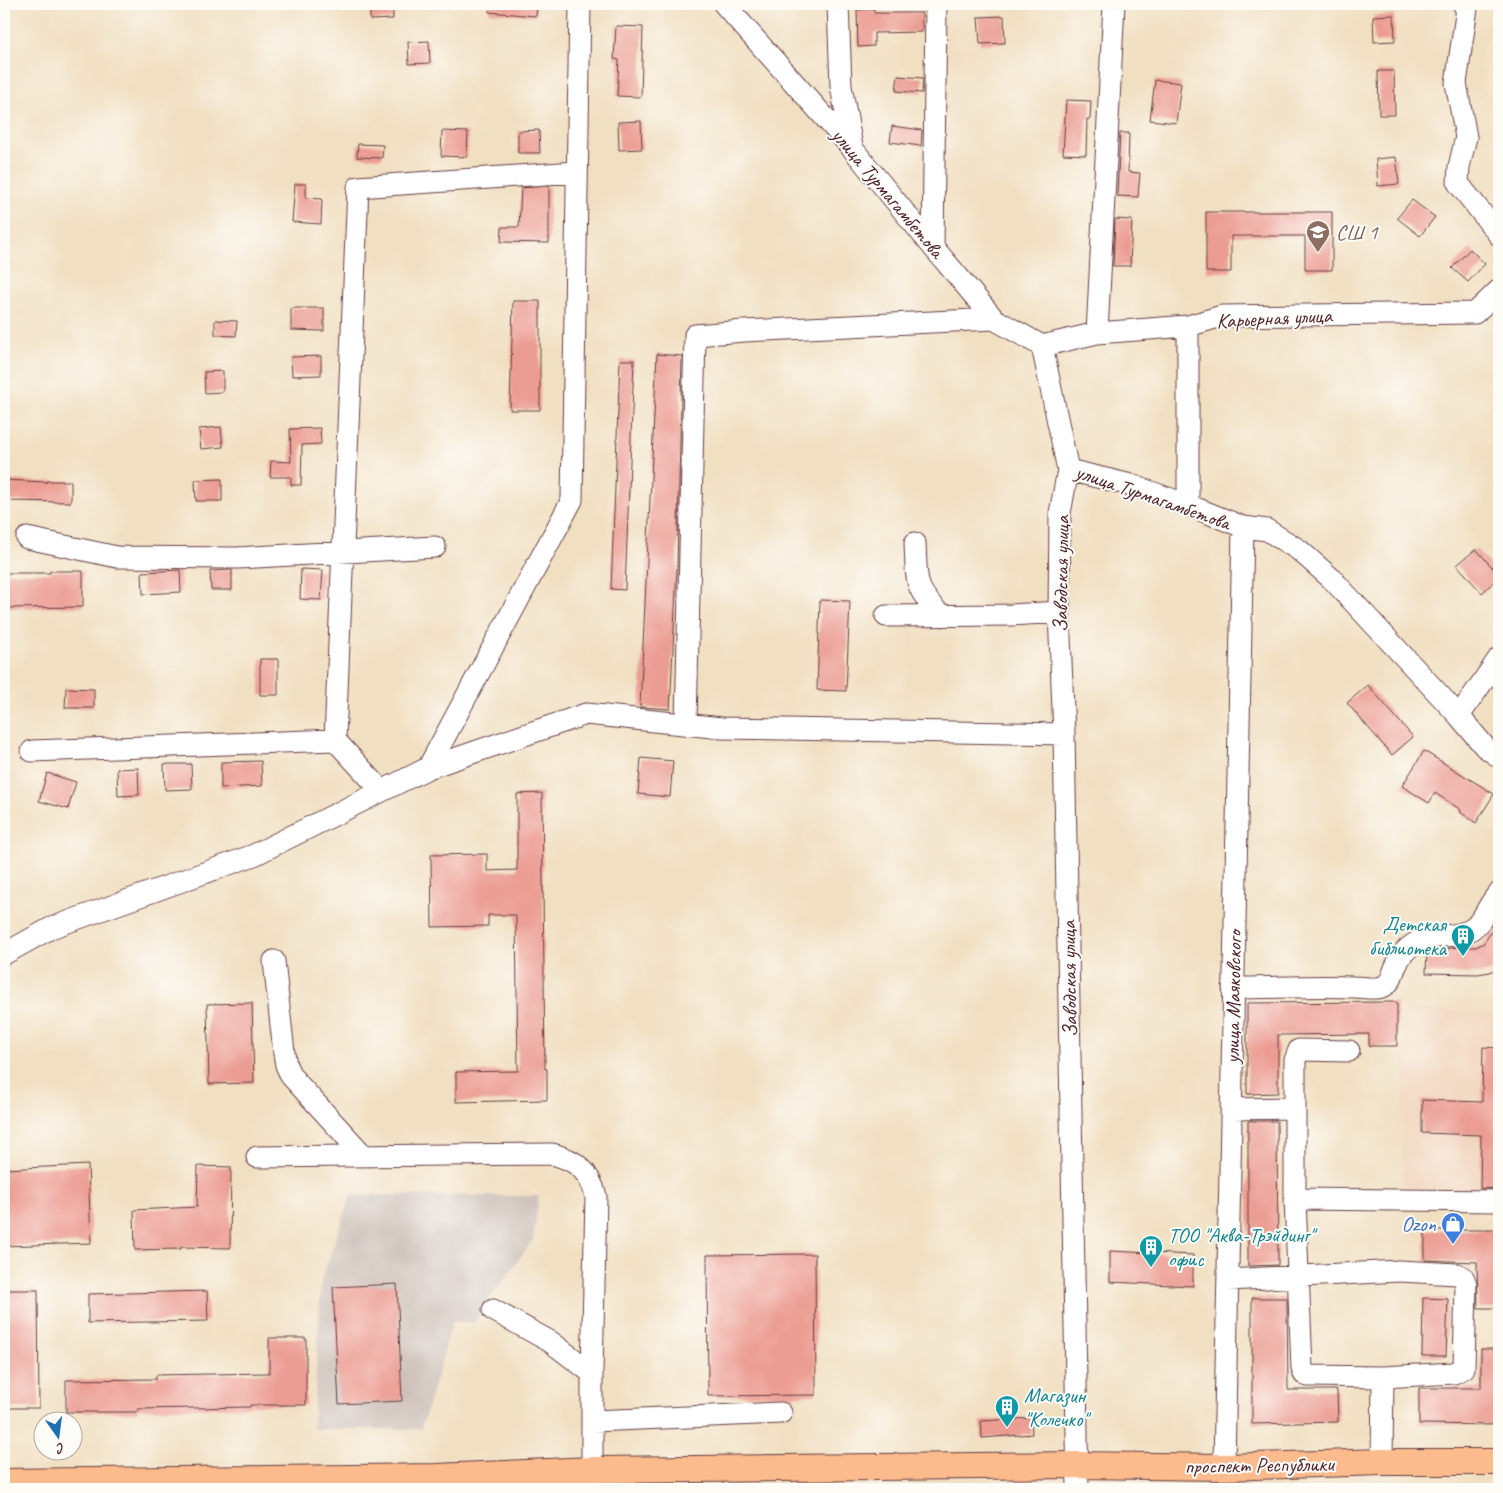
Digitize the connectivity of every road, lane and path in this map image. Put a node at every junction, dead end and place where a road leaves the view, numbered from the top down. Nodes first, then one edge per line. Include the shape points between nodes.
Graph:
1 (580, 4) edge
2 (724, 4) edge
3 (838, 4) edge
4 (936, 4) edge
5 (1114, 4) edge
6 (1463, 4) edge
7 (852, 148) junction
8 (576, 172) junction
9 (1499, 235) edge
10 (933, 247) junction
11 (1499, 290) edge
12 (994, 319) junction
13 (1188, 326) junction
14 (1097, 333) junction
15 (1042, 346) junction
16 (1068, 470) junction
17 (1188, 505) junction
18 (1243, 527) junction
19 (28, 538) dead end
20 (915, 543) dead end
21 (435, 546) dead end
22 (343, 551) junction
23 (1059, 612) junction
24 (886, 616) dead end
25 (942, 616) junction
26 (1499, 658) edge
27 (1459, 716) junction
28 (686, 724) junction
29 (1064, 734) junction
30 (335, 740) junction
31 (32, 751) dead end
32 (1499, 757) edge
33 (428, 768) junction
34 (382, 791) junction
35 (1499, 893) edge
36 (4, 954) edge
37 (274, 962) dead end
38 (1232, 988) junction
39 (1349, 1051) dead end
40 (1294, 1108) junction
41 (1230, 1109) junction
42 (364, 1156) junction
43 (257, 1157) dead end
44 (1295, 1199) junction
45 (1499, 1201) edge
46 (1299, 1276) junction
47 (1228, 1280) junction
48 (493, 1310) dead end
49 (592, 1373) junction
50 (1383, 1377) junction
51 (780, 1413) dead end
52 (593, 1421) junction
53 (1382, 1462) junction
54 (1499, 1462) edge
55 (1224, 1467) junction
56 (592, 1470) junction
57 (1078, 1477) edge
58 (4, 1482) edge
59 (436, 1483) edge
60 (388, 1484) edge

1 - 8 street
2 - 7 street, улица Турмагамбетова
3 - 7 street via 841,86
4 - 10 street
5 - 14 street
6 - 9 street via 1467,8 1456,83 1466,137 1458,182
7 - 10 street, улица Турмагамбетова
8 - 22 street via 358,187
8 - 33 street via 572,500
10 - 12 street, улица Турмагамбетова
11 - 13 street, Карьерная улица via 1475,313 1222,316
12 - 15 street, улица Турмагамбетова
12 - 28 street via 696,335
13 - 14 street
13 - 17 street, Карьерная улица
14 - 15 street
15 - 16 street, улица Турмагамбетова
16 - 17 street, улица Турмагамбетова
16 - 23 street, Заводская улица via 1060,513
17 - 18 street, улица Турмагамбетова
18 - 27 street, улица Турмагамбетова via 1267,530 1298,550 1332,579
18 - 38 street, улица Маяковского
19 - 22 street via 118,557 237,558
20 - 25 street via 917,582 921,593
21 - 22 street
22 - 30 street
23 - 25 street
23 - 29 street, Заводская улица
24 - 25 street
26 - 27 street
27 - 32 street, улица Турмагамбетова via 1485,747
28 - 29 street via 722,728
28 - 33 street via 586,714
29 - 57 street, Заводская улица
30 - 31 street
30 - 34 street
33 - 34 street
34 - 36 street via 254,856 51,928
35 - 38 street via 1478,924 1470,930 1415,942 1397,963 1387,985 1377,988
37 - 42 street via 284,1053 291,1076
38 - 41 street, улица Маяковского
39 - 40 street via 1299,1050 1295,1060
40 - 41 street
40 - 44 street
41 - 47 street, улица Маяковского
42 - 43 street
42 - 49 street via 552,1154 573,1161 582,1168 589,1176 596,1196
44 - 45 street
44 - 46 street
46 - 47 street
46 - 50 street via 1304,1374
46 - 50 street via 1399,1271 1463,1276 1466,1284 1464,1368 1454,1374
47 - 55 street, улица Маяковского
48 - 49 street via 551,1342
49 - 52 street
50 - 53 street
51 - 52 street
52 - 56 street
53 - 54 main road, проспект Республики
53 - 55 main road, проспект Республики
55 - 57 main road, проспект Республики
56 - 57 main road, проспект Республики
56 - 59 main road, проспект Республики
58 - 60 main road, проспект Республики
59 - 60 main road, проспект Республики

